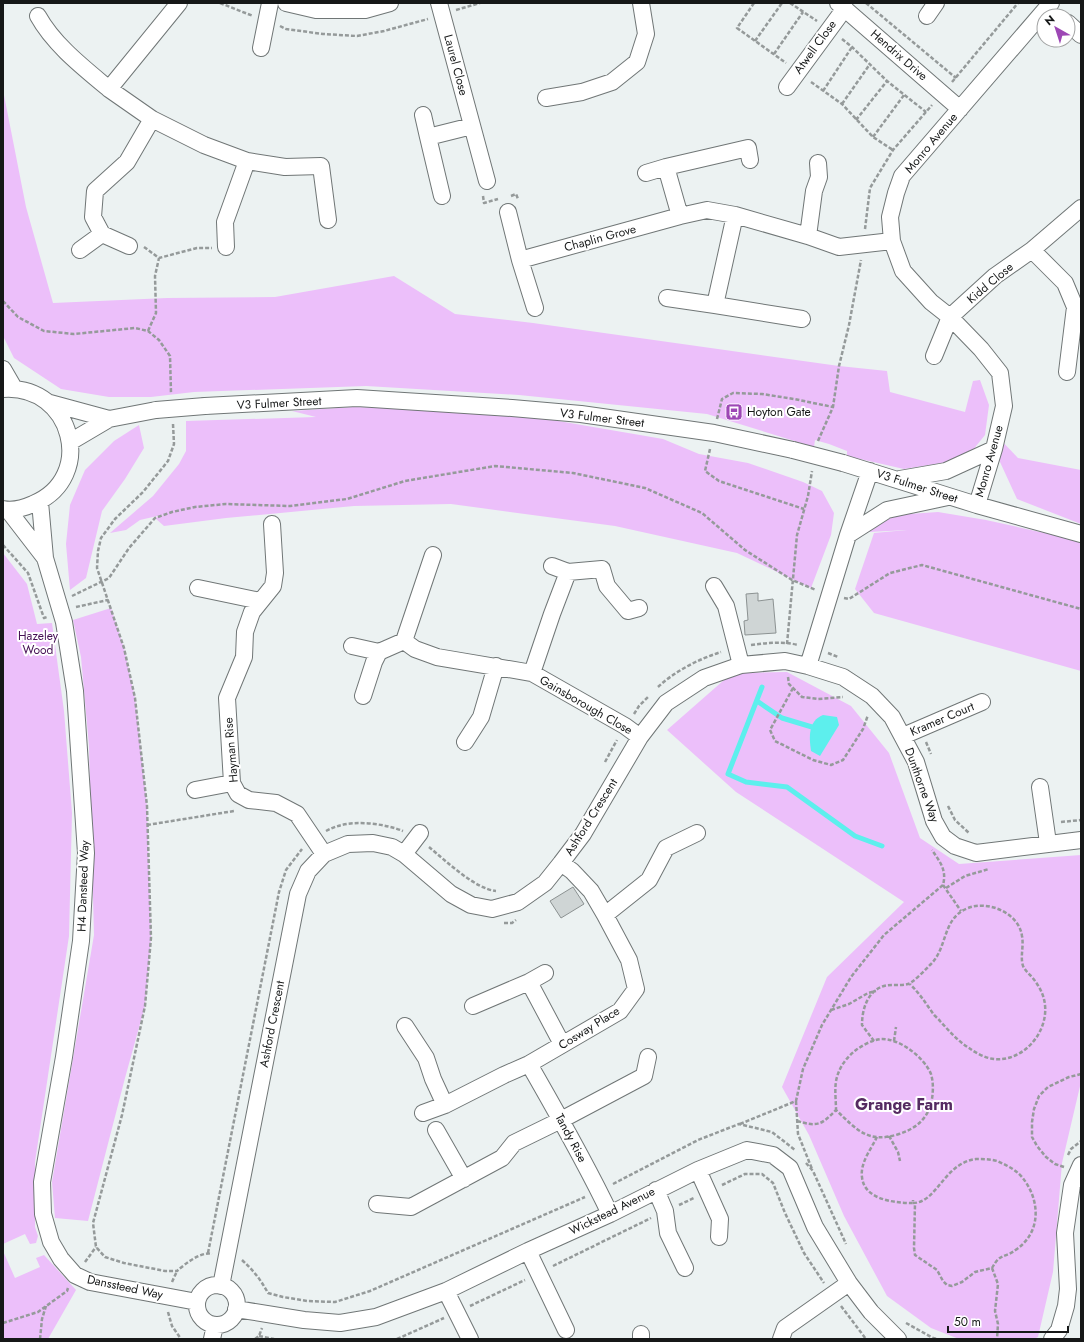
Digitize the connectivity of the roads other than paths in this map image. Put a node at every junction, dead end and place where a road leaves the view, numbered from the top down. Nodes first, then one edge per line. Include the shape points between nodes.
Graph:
1 (179, 3) edge
2 (270, 3) edge
3 (286, 3) edge
4 (390, 3) edge
5 (439, 3) edge
6 (641, 3) edge
7 (841, 5) edge
8 (316, 6) edge
9 (38, 16) dead end
10 (1036, 26) edge
11 (261, 48) dead end
12 (787, 87) dead end
13 (110, 89) junction
14 (546, 98) dead end
15 (960, 108) junction
16 (423, 115) dead end
17 (152, 119) junction
18 (472, 126) junction
19 (428, 137) junction
20 (750, 160) dead end
21 (247, 161) junction
22 (818, 162) dead end
23 (666, 167) junction
24 (646, 173) dead end
25 (487, 181) dead end
26 (442, 196) dead end
27 (1081, 208) edge
28 (508, 212) dead end
29 (735, 215) junction
30 (680, 216) junction
31 (328, 220) dead end
32 (102, 234) junction
33 (808, 236) junction
34 (892, 242) junction
35 (129, 246) road end
36 (226, 247) road end
37 (80, 250) dead end
38 (1032, 250) junction
39 (520, 260) junction
40 (667, 298) dead end
41 (715, 305) junction
42 (1078, 307) edge
43 (535, 308) dead end
44 (950, 317) junction
45 (802, 319) dead end
46 (934, 356) dead end
47 (3, 369) edge
48 (1067, 372) dead end
49 (8, 389) edge
50 (50, 403) junction
51 (109, 419) junction
52 (70, 442) junction
53 (994, 449) junction
54 (870, 471) junction
55 (896, 480) junction
56 (949, 496) junction
57 (40, 502) junction
58 (977, 505) junction
59 (6, 510) edge
60 (272, 524) dead end
61 (1081, 534) edge
62 (848, 535) junction
63 (433, 555) dead end
64 (44, 558) junction
65 (552, 566) dead end
66 (568, 572) junction
67 (714, 586) dead end
68 (198, 588) dead end
69 (260, 601) junction
70 (639, 608) dead end
71 (404, 641) junction
72 (352, 646) dead end
73 (379, 652) junction
74 (741, 665) junction
75 (496, 666) junction
76 (808, 666) junction
77 (532, 673) junction
78 (363, 696) dead end
79 (982, 702) dead end
80 (903, 736) junction
81 (640, 737) junction
82 (465, 742) dead end
83 (232, 783) junction
84 (1040, 788) dead end
85 (195, 790) dead end
86 (697, 833) dead end
87 (419, 836) road end
88 (1081, 840) edge
89 (1048, 844) junction
90 (324, 854) junction
91 (404, 854) junction
92 (561, 863) junction
93 (605, 915) junction
94 (545, 973) dead end
95 (529, 982) junction
96 (473, 1006) dead end
97 (405, 1026) dead end
98 (562, 1044) junction
99 (648, 1057) dead end
100 (529, 1064) junction
101 (445, 1105) junction
102 (423, 1113) dead end
103 (561, 1120) junction
104 (436, 1130) dead end
105 (1081, 1165) edge
106 (698, 1170) junction
107 (464, 1179) junction
108 (656, 1190) junction
109 (377, 1204) dead end
110 (44, 1214) joint
111 (610, 1214) junction
112 (719, 1237) dead end
113 (528, 1251) junction
114 (685, 1268) dead end
115 (849, 1283) junction
116 (221, 1286) junction
117 (1074, 1288) edge
118 (446, 1291) junction
119 (197, 1302) junction
120 (236, 1309) junction
121 (566, 1330) dead end
122 (213, 1332) edge
123 (470, 1339) edge
124 (781, 1339) edge
125 (898, 1339) edge
126 (1052, 1339) edge

1 - 13 street
2 - 11 street
3 - 8 street
4 - 8 street via 365,10
5 - 18 street, Laurel Close
6 - 14 street via 646,34 637,62 612,82 582,92
7 - 12 street, Atwell Close
7 - 15 street, Hendrix Drive
9 - 13 street via 45,29 71,56
10 - 15 street, Monro Avenue
13 - 17 street
15 - 34 street, Monro Avenue via 902,176 890,217
16 - 19 street
17 - 21 street via 204,145
17 - 32 street via 127,162 95,191 93,217
18 - 19 street
18 - 25 street, Laurel Close
19 - 26 street
20 - 23 street via 748,148
21 - 31 street via 285,167 321,166
21 - 36 street via 225,222
22 - 33 street via 819,177 814,191
23 - 24 street
23 - 30 street
27 - 38 street, Kidd Close
28 - 39 street
29 - 30 street, Chaplin Grove via 707,210
29 - 33 street, Chaplin Grove
29 - 41 street
30 - 39 street, Chaplin Grove
32 - 35 street
32 - 37 street
33 - 34 street, Chaplin Grove via 839,247
34 - 44 street, Monro Avenue via 903,271 931,302
38 - 42 street via 1065,283
38 - 44 street, Kidd Close via 995,276
39 - 43 street
40 - 41 street
41 - 45 street
42 - 48 street
44 - 46 street
44 - 53 street, Monro Avenue via 982,349 1000,373 1004,406
47 - 49 street
49 - 50 street via 33,393
50 - 51 street, V3 Fulmer Street
50 - 52 street via 66,427
51 - 52 street, V3 Fulmer Street
51 - 54 street, V3 Fulmer Street, bridge via 156,410 205,406 357,398 429,402 581,414 714,433 793,450
52 - 57 street via 67,470 51,493
53 - 55 street via 946,471
53 - 58 street, Monro Avenue
54 - 55 street, V3 Fulmer Street
54 - 62 street
55 - 56 street, V3 Fulmer Street
56 - 58 street, V3 Fulmer Street
56 - 62 street via 887,510
57 - 59 street via 24,508
57 - 64 street, H4 Dansteed Way
58 - 61 street, V3 Fulmer Street
59 - 64 street, H4 Dansteed Way
60 - 69 street, Hayman Rise via 275,573 273,586
62 - 76 street
63 - 71 street
64 - 110 street, H4 Dansteed Way via 64,622 75,691 86,853 82,941 42,1182
65 - 66 street
66 - 70 street via 602,569 607,586 628,611
66 - 77 street, Gainsborough Close
67 - 74 street via 726,606
68 - 69 street
69 - 83 street, Hayman Rise via 252,612 245,632 244,657 227,698
71 - 73 street
71 - 75 street, Gainsborough Close via 415,649 436,657
72 - 73 street
73 - 78 street
74 - 76 street, Ashford Crescent via 785,661
74 - 81 street, Ashford Crescent via 704,678 666,703
75 - 77 street, Gainsborough Close
75 - 82 street via 481,717
76 - 80 street, Dunthorne Way via 843,677 872,696 892,717
77 - 81 street, Gainsborough Close
79 - 80 street, Kramer Court
80 - 89 street, Dunthorne Way via 916,762 934,821 943,837 955,846 976,853
81 - 92 street, Ashford Crescent via 583,834
83 - 85 street
83 - 90 street, Hayman Rise via 238,794 249,800 276,803 297,814
84 - 89 street
86 - 93 street via 666,848 649,880
87 - 91 street
88 - 89 street, Dunthorne Way
90 - 91 street, Ashford Crescent via 348,844 373,843 392,847
90 - 116 street, Ashford Crescent via 308,871 298,894
91 - 92 street, Ashford Crescent via 451,894 471,905 492,910 518,902 545,883
92 - 93 street, Cosway Place via 591,891
93 - 98 street, Cosway Place via 629,960 636,989 620,1011
94 - 95 street
95 - 96 street
95 - 98 street
97 - 101 street via 426,1058
98 - 100 street, Cosway Place
99 - 103 street via 644,1076
100 - 101 street, Cosway Place
100 - 103 street, Tandy Rise
101 - 102 street, Cosway Place
103 - 107 street via 514,1143 502,1158
103 - 111 street, Tandy Rise
104 - 107 street
105 - 117 street via 1072,1185 1065,1233
106 - 108 street, Wickstead Avenue
106 - 112 street via 720,1220
106 - 115 street, Wickstead Avenue via 748,1150 773,1155 779,1159 790,1168 815,1227
107 - 109 street via 411,1207
108 - 111 street, Wickstead Avenue
108 - 114 street via 666,1211 668,1233
110 - 119 street, Danssteed Way via 51,1242 61,1259 76,1275 90,1282
111 - 113 street, Wickstead Avenue
113 - 118 street, Wickstead Avenue
113 - 121 street
115 - 124 street via 785,1328
115 - 125 street, Wickstead Avenue via 871,1312
116 - 119 street via 208,1287
116 - 120 street via 232,1292
117 - 126 street via 1059,1330
118 - 120 street, Wickstead Avenue via 376,1317 340,1323
118 - 123 street
119 - 122 street via 200,1315 209,1323
120 - 122 street via 231,1319

